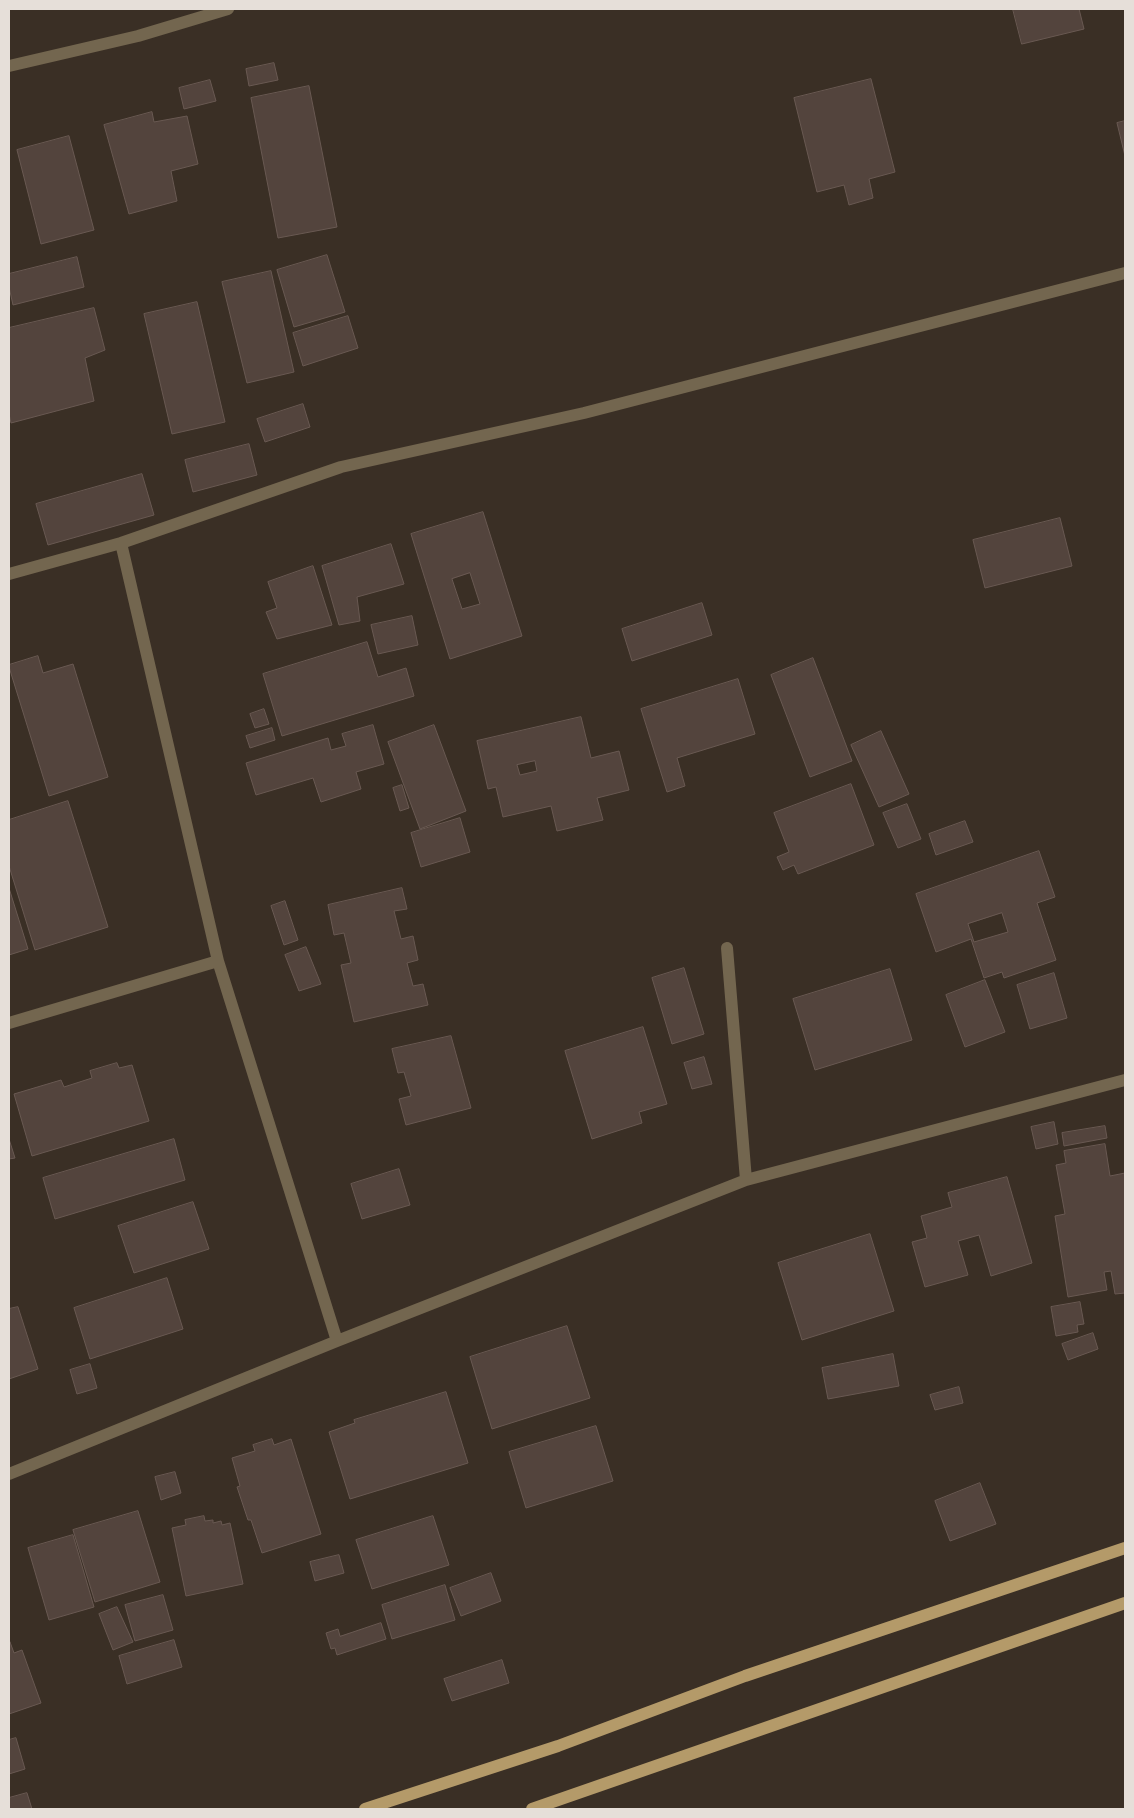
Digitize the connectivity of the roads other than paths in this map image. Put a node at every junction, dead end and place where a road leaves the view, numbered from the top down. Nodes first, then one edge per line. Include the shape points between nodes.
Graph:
1 (228, 9) edge
2 (9, 66) edge
3 (1125, 273) edge
4 (121, 543) junction
5 (9, 574) edge
6 (727, 948) dead end
7 (218, 961) junction
8 (9, 1023) edge
9 (1125, 1080) edge
10 (746, 1180) junction
11 (337, 1341) junction
12 (9, 1474) edge
13 (1125, 1548) edge
14 (1125, 1603) edge
15 (365, 1809) edge
16 (532, 1809) edge

1 - 2 street via 138,36
3 - 4 street via 584,413 341,467
4 - 5 street
4 - 7 street
6 - 10 street
7 - 8 street
7 - 11 street
9 - 10 street
10 - 11 street
11 - 12 street
13 - 15 main road via 746,1676 558,1746
14 - 16 main road

